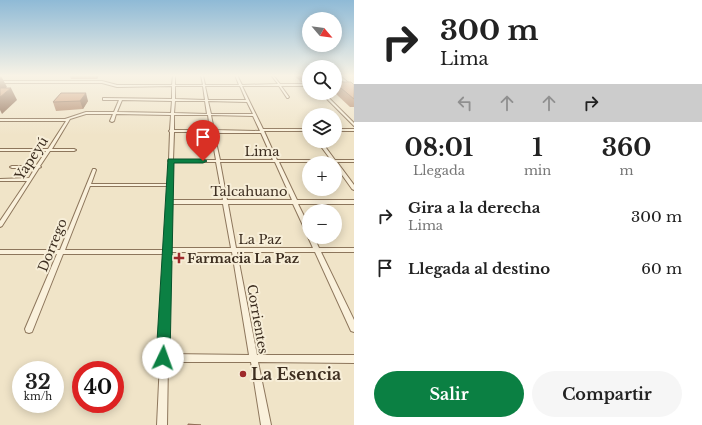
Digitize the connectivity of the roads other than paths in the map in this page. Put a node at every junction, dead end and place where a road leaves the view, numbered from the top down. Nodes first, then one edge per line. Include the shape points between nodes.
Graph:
1 (173, 95) edge
2 (206, 95) edge
3 (245, 95) edge
4 (104, 99) dead end
5 (121, 99) junction
6 (173, 100) junction
7 (329, 100) edge
8 (207, 101) junction
9 (248, 101) junction
10 (115, 113) junction
11 (172, 115) junction
12 (209, 115) junction
13 (254, 115) junction
14 (0, 120) edge
15 (68, 120) junction
16 (112, 121) dead end
17 (354, 125) edge
18 (302, 130) edge
19 (342, 130) edge
20 (354, 130) edge
21 (171, 131) junction
22 (212, 131) junction
23 (262, 131) junction
24 (0, 150) edge
25 (49, 150) junction
26 (74, 150) dead end
27 (170, 161) junction
28 (218, 161) junction
29 (276, 161) junction
30 (302, 161) edge
31 (342, 162) edge
32 (354, 162) edge
33 (12, 167) dead end
34 (38, 167) junction
35 (94, 170) dead end
36 (342, 172) edge
37 (0, 180) edge
38 (30, 180) junction
39 (88, 185) junction
40 (169, 185) junction
41 (354, 188) edge
42 (169, 202) junction
43 (225, 202) junction
44 (295, 202) junction
45 (354, 202) edge
46 (0, 214) edge
47 (8, 214) junction
48 (302, 217) edge
49 (0, 225) edge
50 (315, 244) edge
51 (234, 250) junction
52 (318, 250) junction
53 (354, 250) edge
54 (167, 251) junction
55 (0, 252) edge
56 (61, 253) junction
57 (354, 328) edge
58 (29, 329) dead end
59 (163, 358) junction
60 (254, 359) junction
61 (354, 359) edge
62 (162, 425) edge
63 (266, 425) edge

1 - 6 street
2 - 8 street, Corrientes
3 - 9 street
4 - 5 street
5 - 6 street
5 - 10 street
6 - 8 street
6 - 11 street
7 - 17 street
8 - 9 street
8 - 12 street, Corrientes
9 - 13 street
10 - 11 street
10 - 15 street via 81,114
10 - 16 street
11 - 12 street
11 - 21 street
12 - 13 street
12 - 22 street, Corrientes
13 - 23 street
14 - 15 street
15 - 25 street, Yapeyú
18 - 23 street
19 - 20 street
21 - 22 street
21 - 27 street
22 - 23 street
22 - 28 street, Corrientes
23 - 29 street
24 - 25 street
25 - 26 street
25 - 34 street, Yapeyú
27 - 28 street, Lima
27 - 40 street
28 - 29 street, Lima
28 - 43 street, Corrientes
29 - 30 street, Lima
29 - 44 street
31 - 32 street, Lima
33 - 34 street
34 - 38 street, Yapeyú
35 - 39 street, Dorrego
36 - 41 street
37 - 38 street
38 - 47 street, Yapeyú
39 - 40 street
39 - 56 street, Dorrego
40 - 42 street
42 - 43 street, Talcahuano
42 - 54 street
43 - 44 street, Talcahuano
43 - 51 street, Corrientes
44 - 45 street, Talcahuano
44 - 48 street
46 - 47 street
47 - 49 street, Yapeyú
50 - 52 street
51 - 52 street, La Paz
51 - 54 street, La Paz
51 - 60 street, Corrientes
52 - 53 street, La Paz
52 - 57 street
54 - 56 street, La Paz
54 - 59 street
55 - 56 street, La Paz
56 - 58 street, Dorrego
59 - 60 street
59 - 62 street
60 - 61 street
60 - 63 street, Corrientes

